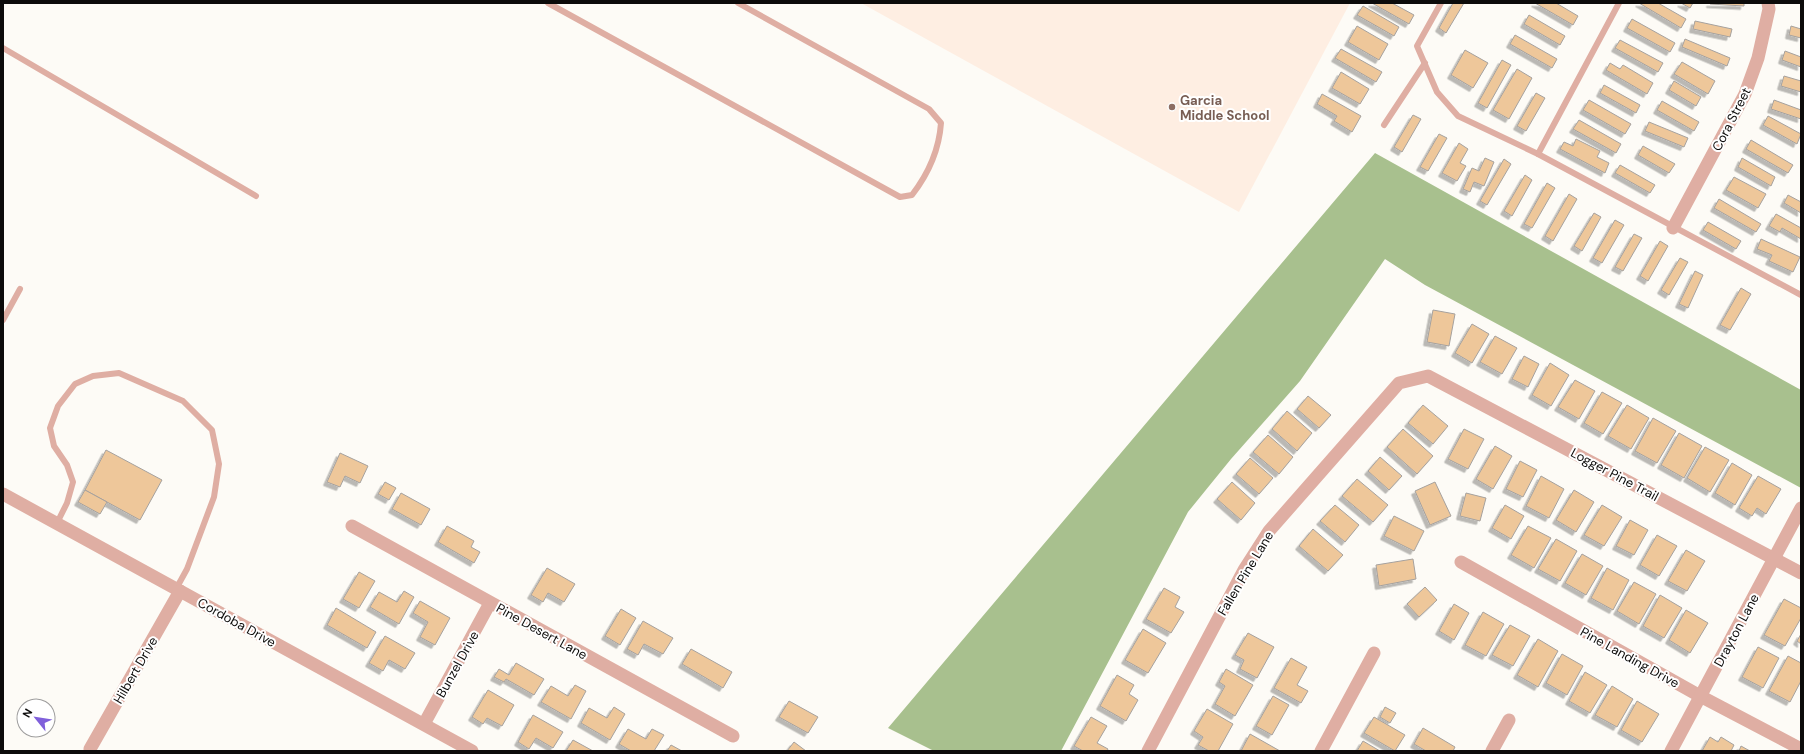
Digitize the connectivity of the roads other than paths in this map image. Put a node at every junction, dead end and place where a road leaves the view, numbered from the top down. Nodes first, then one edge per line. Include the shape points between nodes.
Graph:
1 (548, 3) edge
2 (738, 3) edge
3 (1441, 3) edge
4 (1619, 3) edge
5 (1768, 3) edge
6 (3, 48) edge
7 (1425, 64) junction
8 (1384, 126) dead end
9 (1538, 154) junction
10 (256, 196) dead end
11 (1673, 228) junction
12 (20, 289) dead end
13 (1801, 295) edge
14 (3, 320) edge
15 (1428, 376) joint
16 (3, 494) edge
17 (1801, 508) edge
18 (57, 523) junction
19 (352, 526) dead end
20 (1774, 558) junction
21 (1461, 562) dead end
22 (1801, 573) edge
23 (178, 590) junction
24 (490, 603) junction
25 (1374, 653) dead end
26 (1700, 696) junction
27 (1509, 720) dead end
28 (424, 724) junction
29 (733, 736) dead end
30 (90, 749) dead end
31 (1801, 749) edge
32 (472, 751) edge
33 (1148, 751) edge
34 (1321, 751) edge
35 (1492, 751) edge
36 (1671, 751) edge

1 - 2 lane via 900,197 912,195 922,183 934,160 940,140 941,123 929,109
3 - 7 lane via 1417,46
4 - 9 lane
5 - 11 street, Cora Street via 1769,9 1758,58 1745,94
6 - 10 lane
7 - 8 lane
7 - 9 lane via 1437,92 1458,116
9 - 11 lane
11 - 13 lane
12 - 14 lane
15 - 20 street, Logger Pine Trail
15 - 33 street, Fallen Pine Lane via 1399,383 1269,531 1244,570
16 - 18 street, Cordoba Drive
17 - 20 street, Drayton Lane
18 - 23 street, Cordoba Drive
18 - 23 lane via 67,503 73,482 67,465 54,446 50,428 58,406 75,384 93,376 119,373 183,401 212,430 219,464 214,497
19 - 24 street, Pine Desert Lane
20 - 22 street, Logger Pine Trail
20 - 26 street, Drayton Lane
21 - 26 street, Pine Landing Drive
23 - 28 street, Cordoba Drive
23 - 30 street, Hilbert Drive
24 - 28 street, Bunzel Drive
24 - 29 street, Pine Desert Lane
25 - 34 street
26 - 31 street, Pine Landing Drive
26 - 36 street, Drayton Lane
27 - 35 street
28 - 32 street, Cordoba Drive

